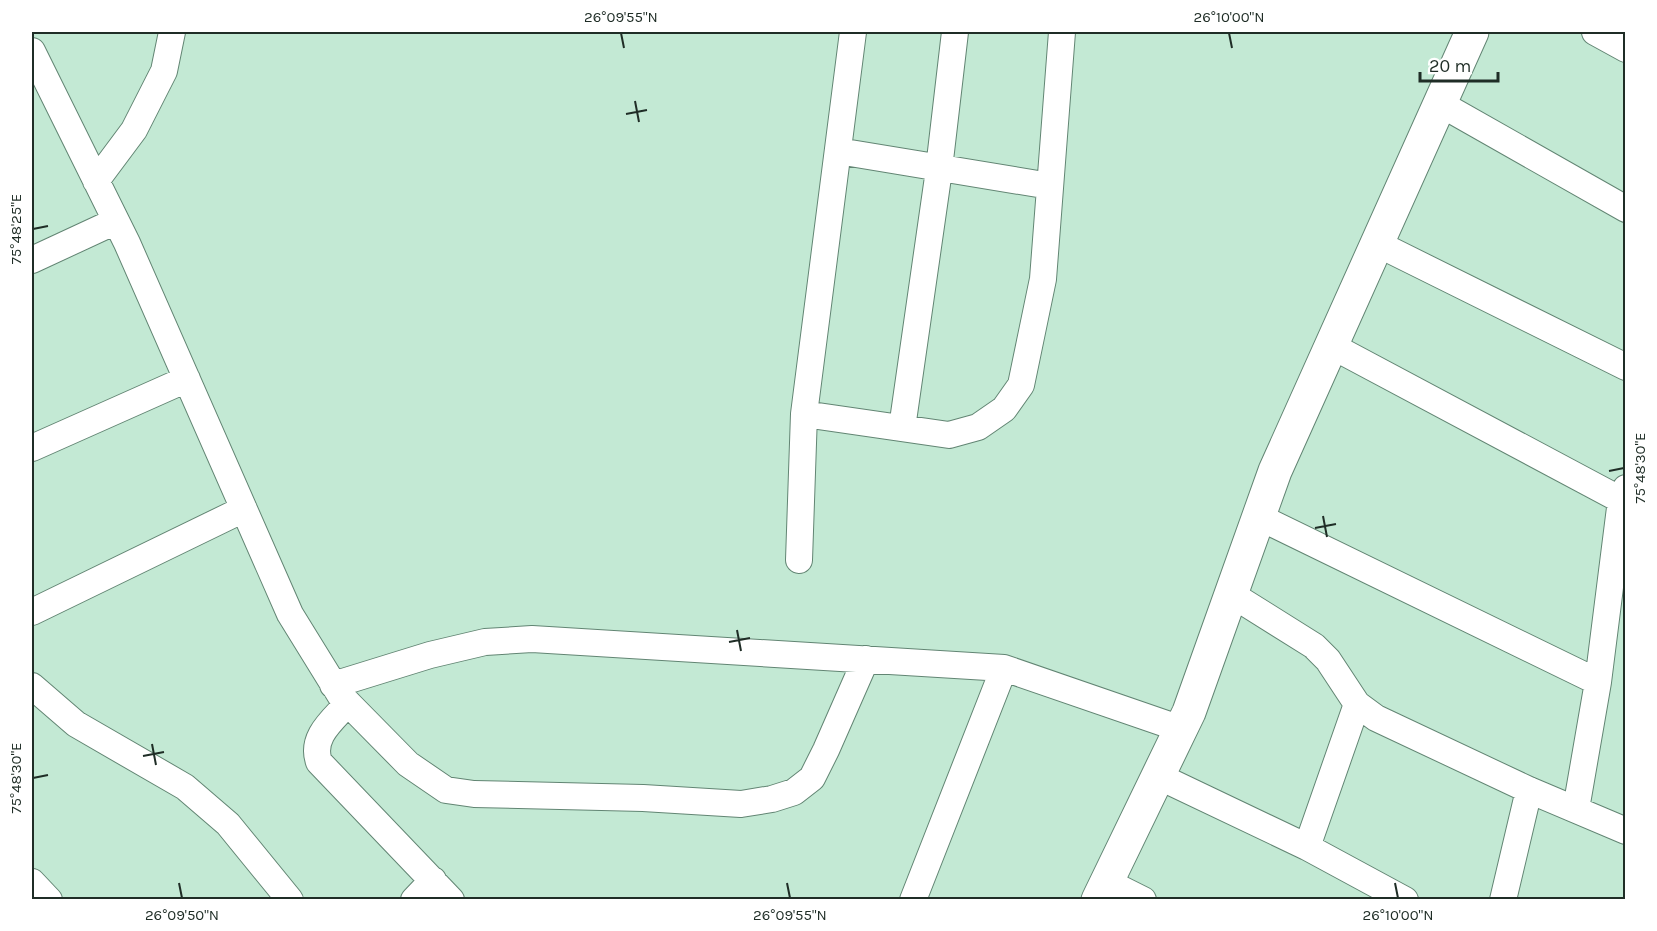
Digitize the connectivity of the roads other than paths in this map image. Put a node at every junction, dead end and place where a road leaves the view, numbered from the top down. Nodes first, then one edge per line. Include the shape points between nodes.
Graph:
1 (172, 32) edge
2 (853, 32) edge
3 (955, 32) edge
4 (1062, 32) edge
5 (1472, 32) edge
6 (1595, 32) edge
7 (1626, 49) edge
8 (32, 51) edge
9 (1439, 103) junction
10 (838, 151) junction
11 (939, 169) junction
12 (96, 181) junction
13 (1050, 186) junction
14 (1626, 209) edge
15 (116, 221) junction
16 (1378, 243) junction
17 (32, 260) edge
18 (1332, 346) junction
19 (1626, 367) edge
20 (187, 379) junction
21 (804, 414) junction
22 (902, 428) junction
23 (32, 448) edge
24 (1623, 494) edge
25 (244, 508) junction
26 (1258, 517) junction
27 (799, 560) dead end
28 (1231, 594) junction
29 (32, 612) edge
30 (866, 659) junction
31 (1004, 668) junction
32 (1598, 682) junction
33 (32, 686) edge
34 (340, 694) junction
35 (1357, 704) junction
36 (1181, 729) junction
37 (1158, 776) junction
38 (1529, 790) junction
39 (1576, 809) junction
40 (1626, 831) edge
41 (1307, 847) junction
42 (433, 880) junction
43 (32, 882) edge
44 (1102, 891) edge
45 (49, 900) edge
46 (290, 900) edge
47 (414, 900) edge
48 (451, 900) edge
49 (913, 900) edge
50 (1143, 900) edge
51 (1406, 900) edge
52 (1503, 900) edge

1 - 12 street via 164,71 134,130
2 - 10 street
3 - 11 street
4 - 13 street
5 - 9 street
6 - 7 street
8 - 12 street
9 - 14 street
9 - 16 street
10 - 11 street
10 - 21 street
11 - 13 street
11 - 22 street
12 - 15 street
13 - 22 street via 1043,279 1021,385 1004,409 978,427 949,435
15 - 17 street
15 - 20 street
16 - 18 street
16 - 19 street
18 - 24 street
18 - 26 street
20 - 23 street
20 - 25 street
21 - 22 street
21 - 27 street
24 - 32 street
25 - 29 street
25 - 34 street via 290,614
26 - 28 street
26 - 32 street
28 - 35 street via 1314,646
28 - 36 street
30 - 31 street
30 - 34 street via 532,639 485,642 441,652
30 - 34 street via 812,777 794,792 741,804 446,790 408,764
31 - 36 street
31 - 49 street
32 - 39 street
33 - 46 street via 76,724 186,788 228,824
34 - 42 street via 317,743 319,762
35 - 38 street via 1376,718
35 - 41 street
36 - 37 street
37 - 41 street
37 - 44 street
38 - 39 street
38 - 52 street
39 - 40 street
41 - 51 street
42 - 47 street
42 - 48 street
43 - 45 street
44 - 50 street

